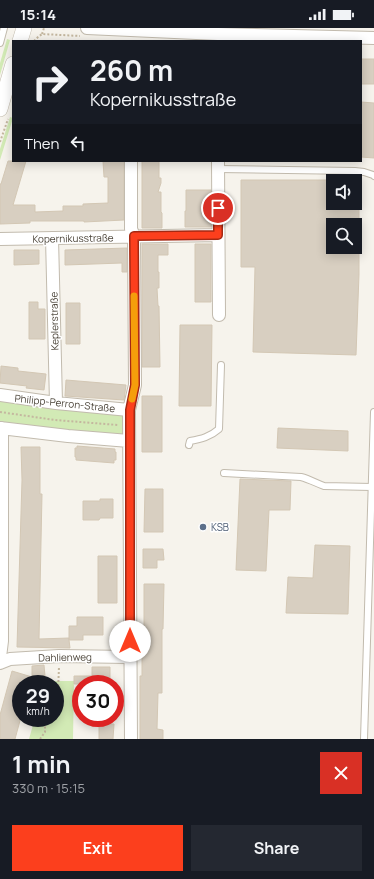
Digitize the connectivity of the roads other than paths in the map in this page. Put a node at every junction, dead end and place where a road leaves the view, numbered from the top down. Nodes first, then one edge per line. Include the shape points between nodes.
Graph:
1 (4, 28) edge
2 (24, 28) edge
3 (87, 28) edge
4 (248, 31) edge
5 (131, 35) edge
6 (218, 37) edge
7 (374, 38) edge
8 (20, 40) edge
9 (0, 43) edge
10 (12, 69) edge
11 (4, 112) edge
12 (131, 162) edge
13 (218, 165) edge
14 (374, 176) edge
15 (218, 235) junction
16 (134, 236) junction
17 (0, 238) edge
18 (52, 238) junction
19 (219, 315) dead end
20 (221, 365) dead end
21 (0, 395) edge
22 (56, 403) junction
23 (130, 410) junction
24 (374, 412) edge
25 (1, 428) edge
26 (129, 441) junction
27 (188, 445) dead end
28 (224, 473) dead end
29 (372, 487) junction
30 (372, 535) edge
31 (130, 656) junction
32 (0, 657) edge
33 (0, 663) edge
34 (131, 739) edge
35 (364, 739) edge

1 - 9 lane
2 - 8 street
3 - 5 street
4 - 6 street
4 - 7 street
5 - 6 street
10 - 11 street
12 - 16 street via 131,229
13 - 14 lane via 355,171
13 - 15 street
15 - 16 street, Kopernikusstraße
15 - 19 street
16 - 18 street, Kopernikusstraße
16 - 23 street via 135,385
17 - 18 street, Kopernikusstraße
18 - 22 street, Keplerstraße
20 - 27 lane via 219,429 203,439 190,441
21 - 22 street, Philipp-Perron-Straße
22 - 23 street, Philipp-Perron-Straße
23 - 26 street
24 - 29 lane
25 - 26 street
25 - 32 street
26 - 31 street
28 - 29 lane via 301,477 324,486
29 - 30 lane
30 - 35 lane
31 - 33 street, Dahlienweg via 59,656 10,659
31 - 34 street

